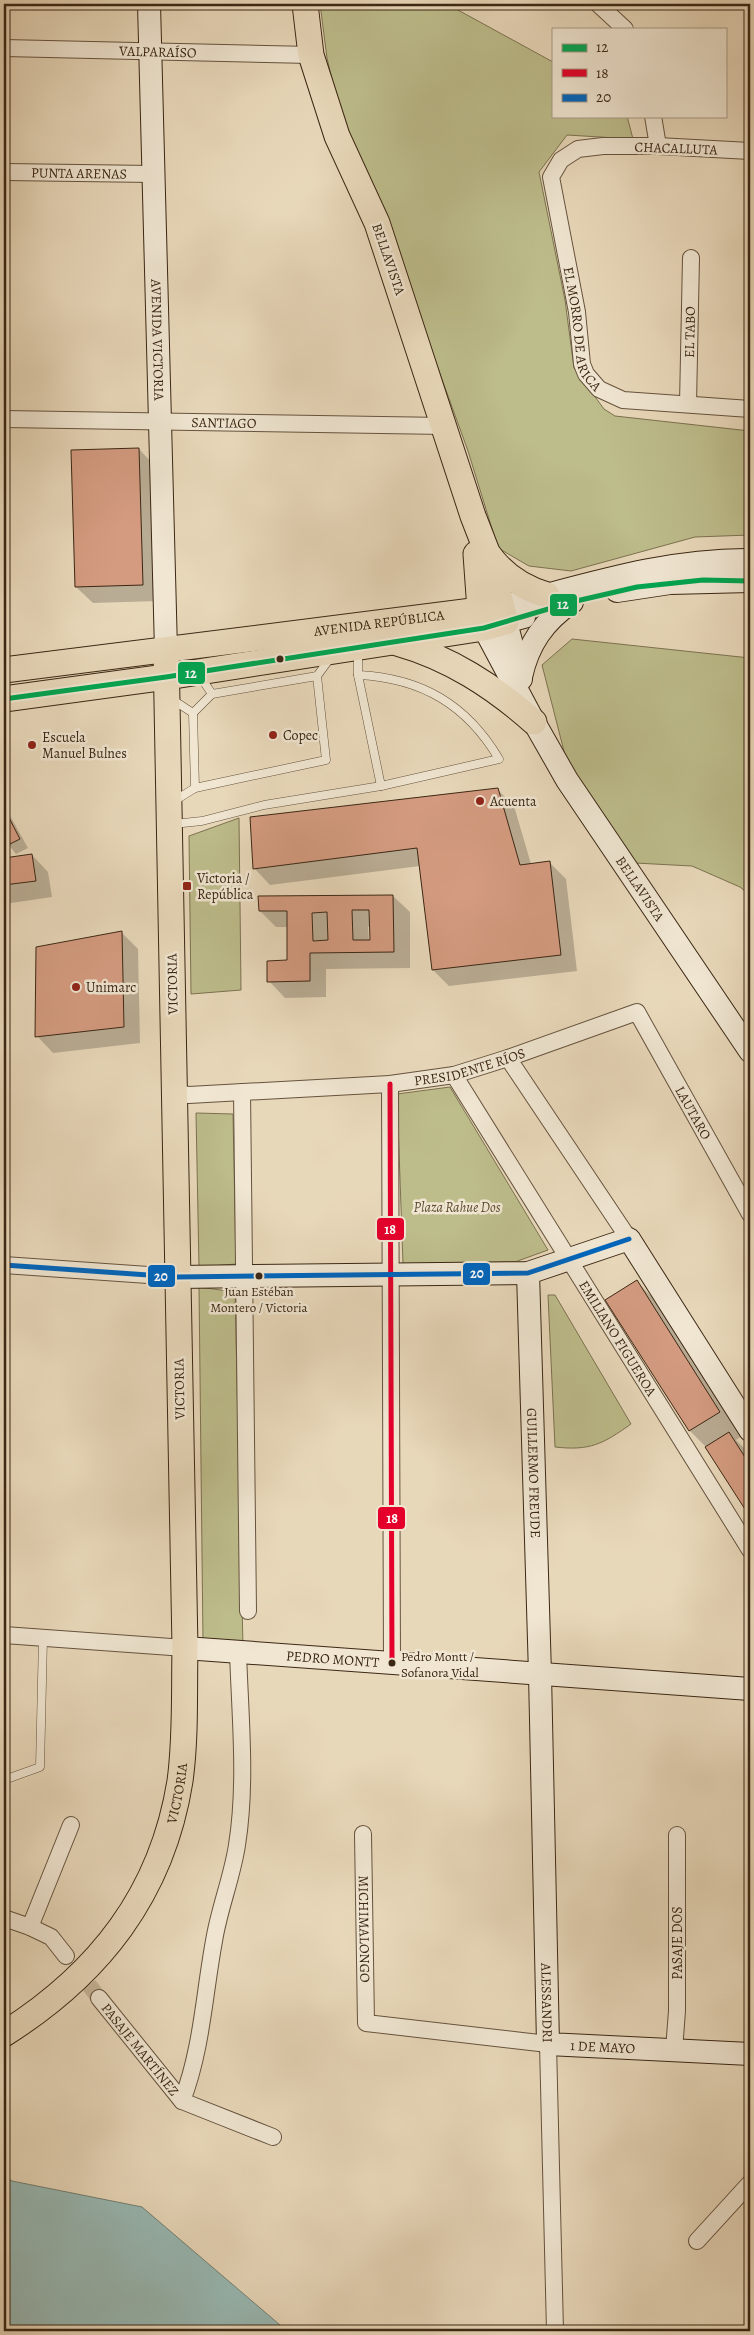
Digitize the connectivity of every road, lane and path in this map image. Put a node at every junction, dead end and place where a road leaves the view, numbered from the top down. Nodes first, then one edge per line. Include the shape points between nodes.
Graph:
1 (149, 4) edge
2 (305, 4) edge
3 (598, 4) edge
4 (624, 28) edge
5 (4, 48) edge
6 (150, 52) junction
7 (311, 55) junction
8 (653, 118) edge
9 (603, 146) joint
10 (658, 146) junction
11 (750, 152) edge
12 (4, 172) edge
13 (153, 174) junction
14 (691, 258) dead end
15 (688, 404) junction
16 (750, 409) edge
17 (4, 419) edge
18 (160, 422) junction
19 (445, 426) junction
20 (473, 516) junction
21 (487, 552) junction
22 (750, 560) edge
23 (750, 581) edge
24 (547, 595) junction
25 (572, 602) junction
26 (493, 617) junction
27 (392, 642) junction
28 (166, 650) junction
29 (346, 650) junction
30 (4, 670) edge
31 (198, 672) junction
32 (358, 675) junction
33 (317, 676) junction
34 (521, 677) junction
35 (166, 687) junction
36 (212, 694) junction
37 (4, 699) edge
38 (193, 713) junction
39 (534, 722) junction
40 (381, 786) junction
41 (195, 788) junction
42 (169, 815) junction
43 (637, 1012) joint
44 (750, 1050) edge
45 (508, 1058) junction
46 (454, 1075) junction
47 (390, 1084) junction
48 (242, 1092) junction
49 (174, 1093) junction
50 (750, 1214) edge
51 (629, 1239) junction
52 (569, 1260) junction
53 (4, 1265) edge
54 (528, 1273) junction
55 (391, 1274) junction
56 (245, 1276) junction
57 (177, 1277) junction
58 (750, 1430) edge
59 (750, 1550) edge
60 (248, 1611) dead end
61 (4, 1635) edge
62 (43, 1638) junction
63 (185, 1648) junction
64 (238, 1652) junction
65 (392, 1663) junction
66 (540, 1674) junction
67 (750, 1689) edge
68 (4, 1780) edge
69 (70, 1825) dead end
70 (363, 1834) dead end
71 (678, 1835) dead end
72 (4, 1918) edge
73 (30, 1927) junction
74 (66, 1956) tunnel mouth
75 (99, 1998) tunnel mouth
76 (366, 2022) joint
77 (4, 2034) edge
78 (548, 2044) junction
79 (674, 2050) junction
80 (748, 2057) edge
81 (182, 2101) junction
82 (273, 2137) dead end
83 (750, 2183) edge
84 (697, 2241) dead end
85 (555, 2331) edge

1 - 6 street, AVENIDA VICTORIA
2 - 7 main road, BELLAVISTA
3 - 4 street
5 - 6 street, VALPARAÍSO
6 - 7 street, VALPARAÍSO
6 - 13 street, AVENIDA VICTORIA
7 - 19 main road, BELLAVISTA via 337,136 377,223
8 - 10 street
9 - 10 street, CHACALLUTA
9 - 15 street, EL MORRO DE ARICA via 578,149 561,160 551,177 577,312 582,364 599,389 615,398
10 - 11 street, CHACALLUTA
12 - 13 street, PUNTA ARENAS
13 - 18 street, AVENIDA VICTORIA
14 - 15 street, EL TABO
15 - 16 street, EL MORRO DE ARICA
17 - 18 street, SANTIAGO
18 - 19 street, SANTIAGO
18 - 28 street, AVENIDA VICTORIA
19 - 20 main road, BELLAVISTA
20 - 21 main road, BELLAVISTA
20 - 26 main road, BELLAVISTA
21 - 24 main road via 515,582
21 - 26 main road, BELLAVISTA
22 - 24 street, AVENIDA REPÚBLICA via 709,561 650,569
23 - 25 street, AVENIDA REPÚBLICA via 670,583
24 - 26 street, AVENIDA REPÚBLICA
25 - 26 street, AVENIDA REPÚBLICA
25 - 34 street via 549,619 539,632 527,653
26 - 27 main road, AVENIDA REPÚBLICA
26 - 28 main road, AVENIDA REPÚBLICA
26 - 34 street, BELLAVISTA
26 - 39 street, BELLAVISTA
27 - 29 main road, AVENIDA REPÚBLICA
27 - 39 main road via 431,654 472,675
28 - 30 main road, AVENIDA REPÚBLICA
28 - 35 main road, AVENIDA VICTORIA
29 - 31 main road, AVENIDA REPÚBLICA
29 - 32 lane
29 - 33 lane
31 - 35 main road, AVENIDA REPÚBLICA
31 - 36 lane
32 - 40 lane
32 - 40 lane via 396,679 423,688 448,702 477,728 499,760
33 - 36 lane
33 - 41 lane via 326,760
34 - 39 street, BELLAVISTA
35 - 37 main road, AVENIDA REPÚBLICA
35 - 38 lane
35 - 42 main road, VICTORIA
36 - 38 lane
38 - 41 lane
39 - 44 street, BELLAVISTA via 566,780
40 - 42 lane via 264,805 202,821
41 - 42 lane
42 - 49 main road, VICTORIA
43 - 45 street, PRESIDENTE RÍOS
43 - 50 street, LAUTARO
45 - 46 street, PRESIDENTE RÍOS
45 - 51 street
46 - 47 street, PRESIDENTE RÍOS
46 - 52 street, EMILIANO FIGUEROA
47 - 48 street, PRESIDENTE RÍOS
47 - 55 street
48 - 49 street, PRESIDENTE RÍOS
48 - 56 street
49 - 57 main road, VICTORIA
51 - 52 street
51 - 58 street
52 - 54 street
52 - 59 street, EMILIANO FIGUEROA
53 - 57 street
54 - 55 street
54 - 66 street, GUILLERMO FREUDE
55 - 56 street
55 - 65 street
56 - 57 street
56 - 60 street
57 - 63 main road, VICTORIA
61 - 62 street, PEDRO MONTT
62 - 63 street, PEDRO MONTT
62 - 68 lane via 40,1767
63 - 64 street, PEDRO MONTT
63 - 77 main road, VICTORIA via 180,1780 167,1834 147,1885 119,1932 81,1976
64 - 65 street, PEDRO MONTT
64 - 81 street via 241,1766 237,1846 214,1939 199,2045
65 - 66 street, PEDRO MONTT
66 - 67 street, PEDRO MONTT
66 - 78 street, ALESSANDRI
69 - 73 street
70 - 76 street, MICHIMALONGO
71 - 79 street, PASAJE DOS
72 - 73 street
73 - 74 street via 51,1937
75 - 81 street, PASAJE MARTÍNEZ
76 - 78 street, 1 DE MAYO
78 - 79 street, 1 DE MAYO
78 - 85 street, ALESSANDRI
79 - 80 street, 1 DE MAYO
81 - 82 street
83 - 84 street

